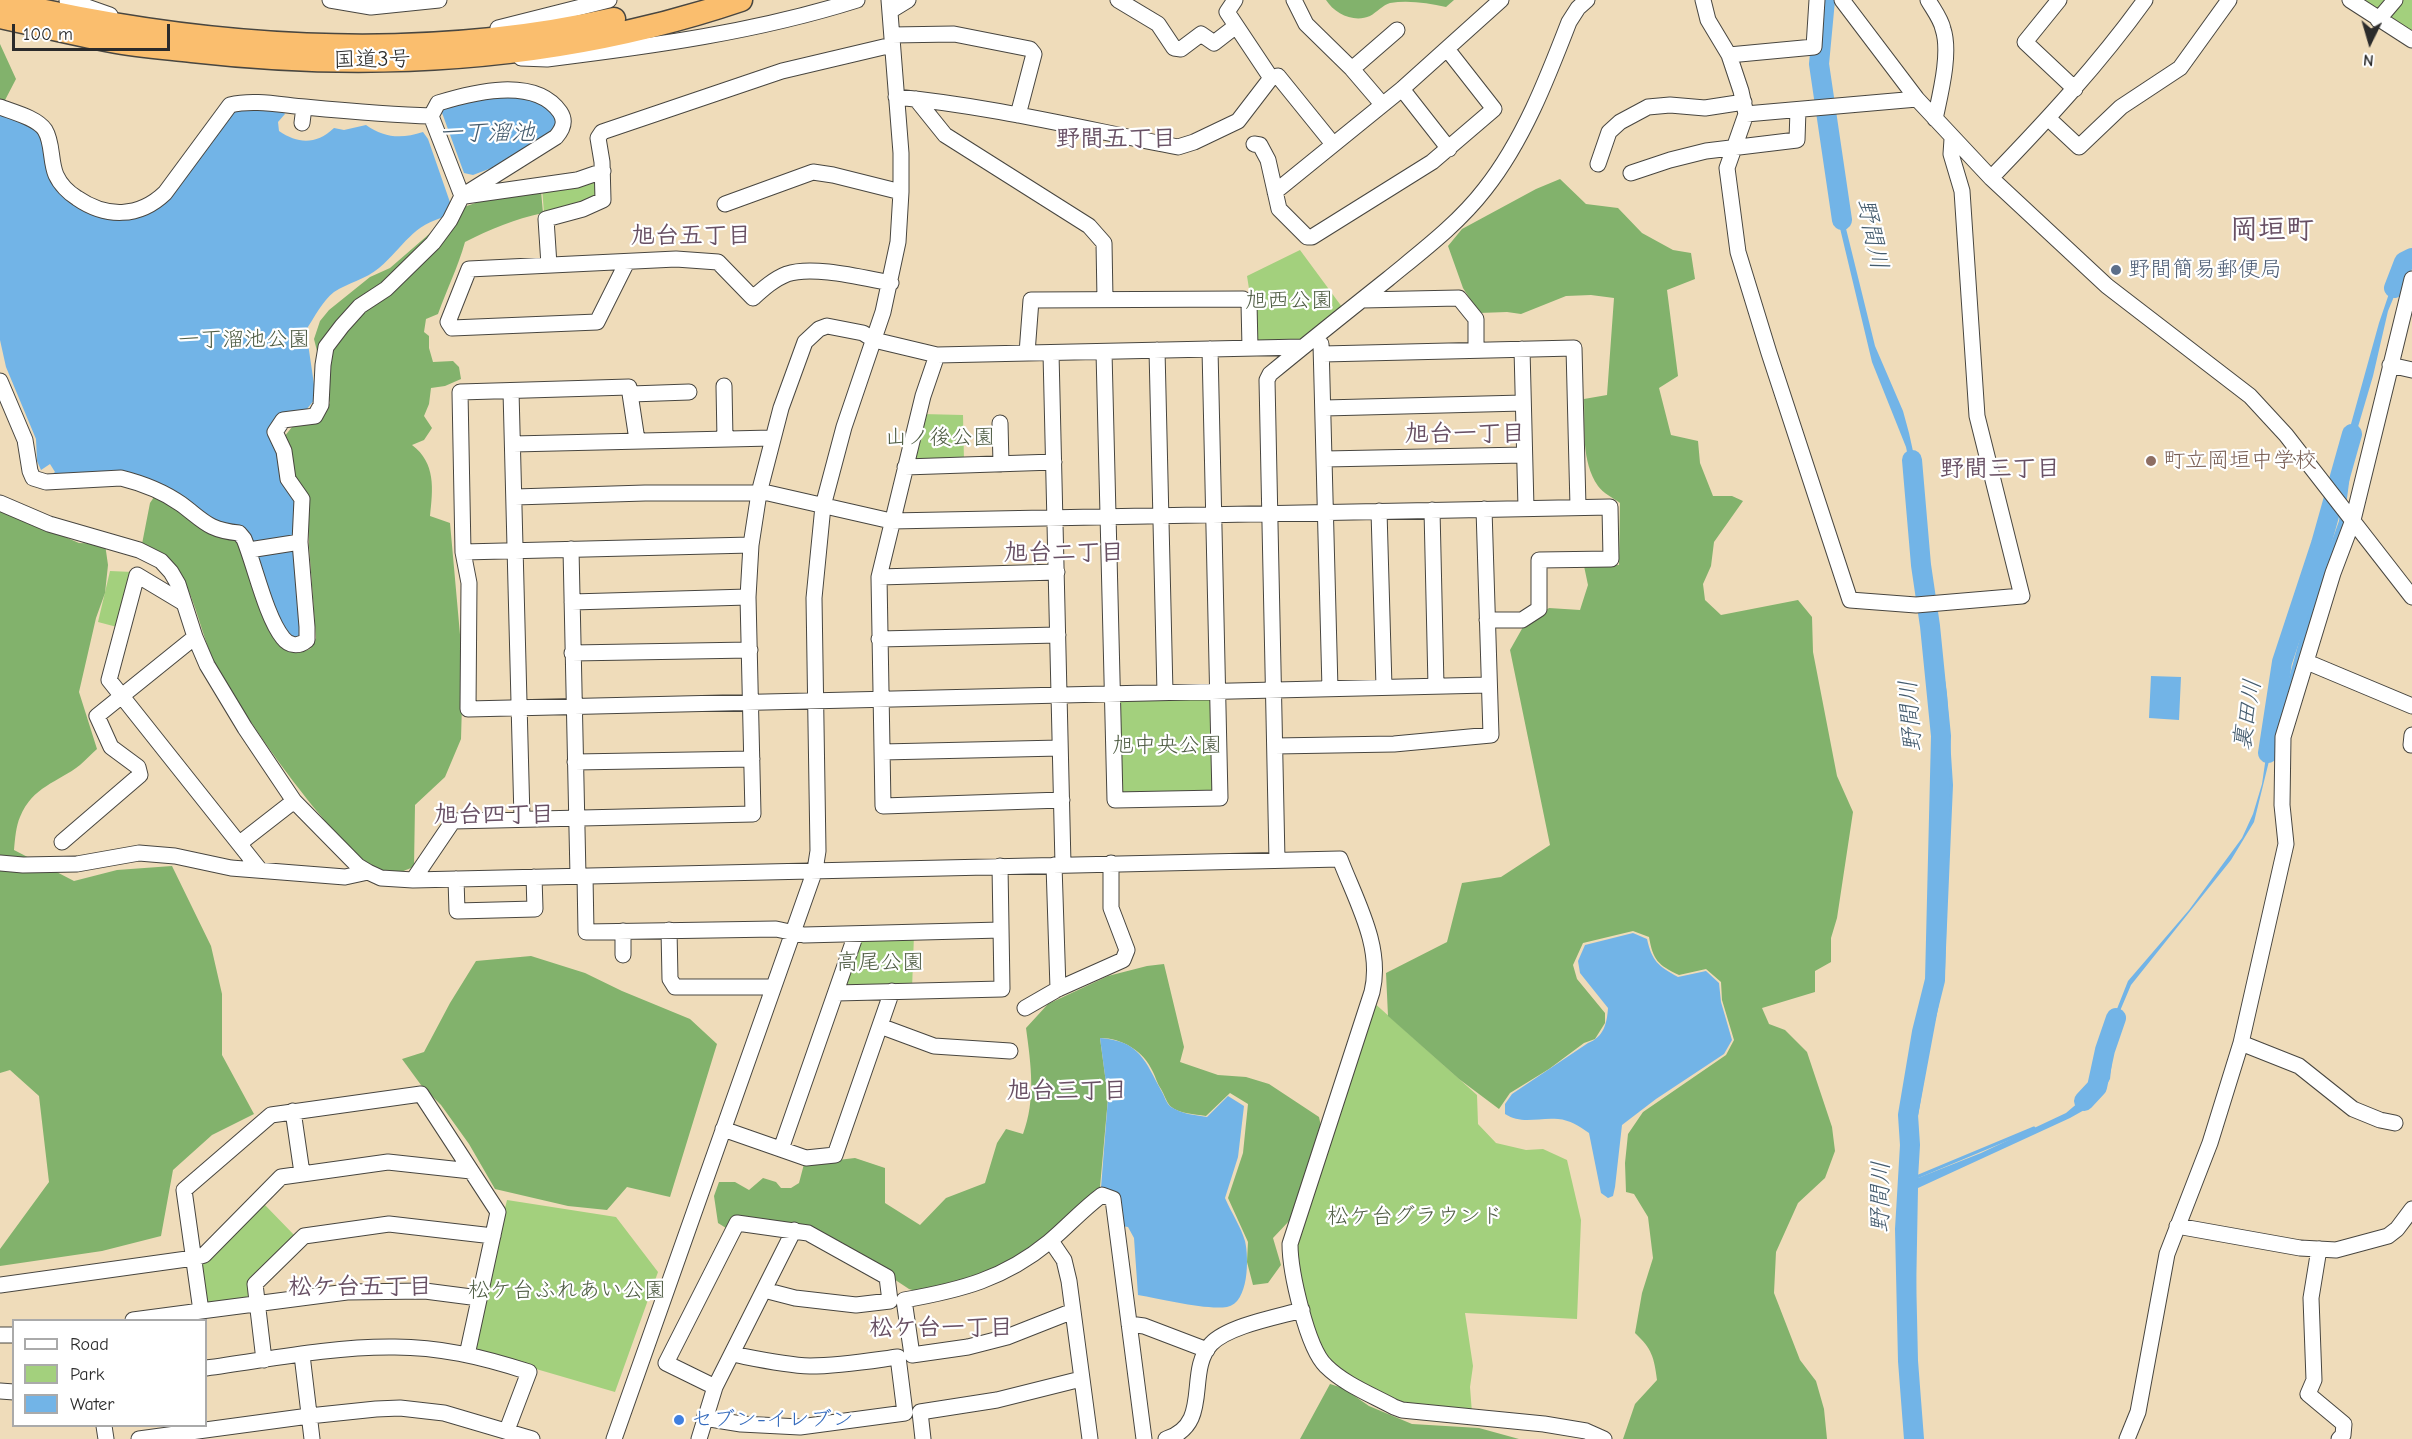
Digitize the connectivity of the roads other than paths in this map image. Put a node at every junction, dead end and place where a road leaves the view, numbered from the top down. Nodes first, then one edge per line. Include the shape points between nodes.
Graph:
1 (68, 0) edge
2 (330, 0) edge
3 (438, 0) edge
4 (609, 0) edge
5 (691, 0) edge
6 (741, 0) edge
7 (857, 0) edge
8 (908, 0) edge
9 (1118, 0) edge
10 (1235, 0) edge
11 (1294, 0) edge
12 (1501, 0) edge
13 (1587, 0) edge
14 (1703, 0) edge
15 (1817, 0) edge
16 (1842, 0) edge
17 (1928, 0) edge
18 (2059, 0) edge
19 (2145, 0) edge
20 (2229, 0) edge
21 (2350, 0) edge
22 (2395, 0) edge
23 (0, 1) edge
24 (890, 5) edge
25 (0, 17) edge
26 (2378, 20) junction
27 (1236, 26) junction
28 (132, 28) junction
29 (1397, 30) dead end
30 (892, 40) junction
31 (2412, 40) edge
32 (391, 45) junction
33 (1447, 49) junction
34 (1729, 55) junction
35 (476, 56) junction
36 (1352, 69) junction
37 (1271, 78) junction
38 (1402, 88) junction
39 (2075, 89) junction
40 (896, 97) junction
41 (916, 99) junction
42 (1917, 99) junction
43 (1382, 104) junction
44 (0, 108) edge
45 (1745, 108) junction
46 (1798, 110) junction
47 (1018, 115) junction
48 (431, 116) junction
49 (1935, 119) junction
50 (2049, 119) junction
51 (1952, 139) junction
52 (1254, 144) dead end
53 (1333, 144) junction
54 (1449, 149) junction
55 (1733, 149) junction
56 (1598, 164) dead end
57 (603, 171) junction
58 (1631, 173) dead end
59 (1991, 178) junction
60 (901, 192) junction
61 (1275, 192) junction
62 (462, 196) junction
63 (725, 204) dead end
64 (627, 262) junction
65 (549, 265) junction
66 (2412, 279) edge
67 (891, 283) junction
68 (1105, 298) junction
69 (1362, 300) junction
70 (1319, 333) junction
71 (874, 340) junction
72 (1302, 347) junction
73 (1250, 348) junction
74 (1266, 348) junction
75 (1210, 349) junction
76 (1522, 349) junction
77 (1157, 350) junction
78 (1476, 350) junction
79 (1104, 352) junction
80 (1027, 353) junction
81 (1051, 353) junction
82 (937, 354) junction
83 (1323, 354) junction
84 (2390, 365) junction
85 (2412, 370) edge
86 (1268, 380) junction
87 (0, 381) edge
88 (724, 386) dead end
89 (511, 391) junction
90 (689, 392) dead end
91 (631, 394) junction
92 (1523, 403) junction
93 (1324, 408) junction
94 (1000, 423) dead end
95 (772, 438) junction
96 (725, 439) junction
97 (637, 440) junction
98 (513, 444) junction
99 (1524, 455) junction
100 (1325, 459) junction
101 (1054, 462) junction
102 (1001, 464) junction
103 (904, 467) junction
104 (759, 493) junction
105 (515, 497) junction
106 (0, 503) edge
107 (823, 506) junction
108 (1578, 507) junction
109 (1526, 508) junction
110 (1484, 509) junction
111 (1432, 510) junction
112 (1379, 511) junction
113 (1326, 512) junction
114 (1270, 513) junction
115 (1214, 515) junction
116 (1161, 516) junction
117 (1108, 517) junction
118 (1056, 518) junction
119 (891, 520) junction
120 (2353, 520) junction
121 (300, 542) junction
122 (751, 545) junction
123 (516, 549) junction
124 (570, 549) junction
125 (249, 550) junction
126 (463, 552) junction
127 (1057, 572) junction
128 (879, 577) junction
129 (748, 597) junction
130 (2412, 597) edge
131 (182, 602) junction
132 (572, 602) junction
133 (1487, 620) junction
134 (1058, 635) junction
135 (195, 637) junction
136 (879, 639) junction
137 (750, 650) junction
138 (572, 653) junction
139 (2307, 662) junction
140 (1488, 685) junction
141 (1436, 686) junction
142 (1384, 687) junction
143 (1330, 689) junction
144 (1274, 691) junction
145 (1218, 692) junction
146 (1165, 693) junction
147 (1113, 694) junction
148 (1060, 695) junction
149 (122, 696) junction
150 (881, 700) junction
151 (816, 701) junction
152 (750, 702) junction
153 (521, 706) junction
154 (574, 706) junction
155 (2412, 706) edge
156 (2412, 735) edge
157 (2411, 745) edge
158 (1275, 746) junction
159 (1060, 748) junction
160 (882, 752) junction
161 (752, 759) junction
162 (574, 762) junction
163 (1062, 800) junction
164 (294, 801) junction
165 (576, 818) junction
166 (522, 819) junction
167 (62, 842) dead end
168 (240, 843) junction
169 (1277, 860) junction
170 (0, 863) edge
171 (1111, 863) junction
172 (1058, 865) junction
173 (1000, 867) junction
174 (260, 870) junction
175 (815, 870) junction
176 (368, 872) junction
177 (582, 876) junction
178 (534, 877) junction
179 (456, 879) junction
180 (413, 880) junction
181 (669, 930) junction
182 (1001, 930) junction
183 (623, 931) junction
184 (792, 932) junction
185 (856, 934) junction
186 (623, 955) dead end
187 (773, 987) junction
188 (1058, 989) junction
189 (892, 991) junction
190 (836, 993) junction
191 (1025, 1008) dead end
192 (880, 1026) junction
193 (2241, 1043) junction
194 (1010, 1051) dead end
195 (293, 1112) junction
196 (2396, 1123) dead end
197 (723, 1129) junction
198 (781, 1149) junction
199 (471, 1171) junction
200 (302, 1173) junction
201 (2412, 1209) edge
202 (2177, 1226) junction
203 (794, 1230) junction
204 (493, 1236) junction
205 (1051, 1241) junction
206 (2319, 1249) junction
207 (194, 1258) junction
208 (0, 1285) edge
209 (764, 1290) junction
210 (897, 1296) dead end
211 (479, 1298) junction
212 (257, 1304) junction
213 (1302, 1310) junction
214 (201, 1311) junction
215 (1073, 1311) junction
216 (140, 1319) edge
217 (1129, 1324) junction
218 (1207, 1350) junction
219 (732, 1354) junction
220 (302, 1355) junction
221 (467, 1355) junction
222 (264, 1360) junction
223 (207, 1368) edge
224 (1081, 1379) junction
225 (715, 1387) junction
226 (306, 1417) junction
227 (704, 1418) junction
228 (507, 1430) junction
229 (139, 1439) edge
230 (306, 1439) edge
231 (312, 1439) edge
232 (532, 1439) edge
233 (614, 1439) edge
234 (699, 1439) edge
235 (915, 1439) edge
236 (923, 1439) edge
237 (1090, 1439) edge
238 (1144, 1439) edge
239 (1166, 1439) edge
240 (1604, 1439) edge
241 (2127, 1439) edge
242 (2339, 1439) edge

1 - 28 street via 117,17
2 - 3 street via 371,7
4 - 32 street via 508,27
5 - 32 highway, 国道3号 via 534,34
6 - 35 highway, 国道3号 via 587,41
7 - 35 street via 735,32 617,50 547,59
8 - 24 street
9 - 27 street via 1158,24 1174,48 1181,49 1201,34 1214,43
10 - 27 street via 1227,12
11 - 36 street via 1306,24
12 - 33 street
13 - 69 street via 1569,22 1529,114 1505,161 1484,190 1445,233
14 - 34 street via 1708,20
15 - 34 street via 1814,47
16 - 42 street
17 - 49 street via 1944,30 1945,51
18 - 39 street via 2025,42
19 - 39 street
20 - 50 street via 2180,68 2121,107 2079,147
21 - 26 street
22 - 26 street
23 - 28 highway, 国道3号
24 - 30 street
25 - 35 highway, 国道3号 via 112,41 244,57 390,62
26 - 31 street
27 - 37 street
28 - 32 highway, 国道3号 via 243,40
29 - 36 street
30 - 40 street
30 - 47 street via 954,34 1030,49 1034,54
30 - 57 street via 782,71 602,132 598,138
33 - 38 street
33 - 54 street via 1494,109
34 - 45 street
36 - 43 street
37 - 47 street via 1238,121 1178,147
37 - 53 street via 1278,76
38 - 43 street
38 - 54 street
39 - 50 street
40 - 41 street
40 - 60 street
41 - 47 street
41 - 68 street via 945,135 1089,226 1104,243
42 - 46 street
42 - 49 street
43 - 53 street
44 - 48 street via 45,130 56,175 68,191 99,211 116,214 144,208 160,198 230,105 258,104 303,115
45 - 46 street
45 - 55 street
45 - 56 street via 1648,107 1609,132
46 - 55 street via 1797,140
48 - 62 street
48 - 62 street via 438,103 518,89 550,101 563,117 563,128 556,137
49 - 51 street
50 - 59 street
51 - 55 street via 1951,154 1962,191 1977,416 2022,596 1916,605 1850,600 1738,252 1728,182
51 - 59 street
52 - 61 street via 1260,144 1268,160
53 - 61 street
54 - 61 street via 1312,237 1307,237 1280,209
55 - 58 street via 1697,153
57 - 62 street via 558,183
57 - 65 street via 603,200 546,219
59 - 120 street via 2107,286 2250,396
60 - 63 street via 813,172
60 - 67 street
62 - 121 street via 433,243 386,289 360,306 326,347 321,405 315,416 283,420 275,432 284,451 288,479 302,499
64 - 65 street
64 - 65 street via 597,322 452,328 448,322 469,269
64 - 67 street via 718,262 753,298 790,273 834,273
66 - 84 street
67 - 71 street
68 - 73 street via 1243,299 1249,303
68 - 80 street via 1031,300
69 - 70 street
69 - 78 street via 1459,298 1476,319
70 - 72 street
70 - 83 street
71 - 82 street
71 - 95 street via 863,333 819,328 805,342
71 - 107 street via 843,427
72 - 74 street
72 - 86 street
73 - 74 street
73 - 75 street
74 - 86 street
75 - 77 street
75 - 115 street
76 - 78 street
76 - 92 street
76 - 108 street via 1574,348
77 - 79 street
77 - 116 street
78 - 83 street
79 - 81 street
79 - 117 street
80 - 81 street
80 - 82 street
81 - 101 street
82 - 103 street
83 - 93 street
84 - 85 street
84 - 120 street
86 - 114 street
87 - 125 street via 25,440 33,478 46,482 129,480 167,496 207,525 239,532
88 - 96 street
89 - 91 street via 629,387
89 - 98 street
89 - 126 street via 460,392
90 - 91 street
91 - 97 street
92 - 93 street
92 - 99 street
93 - 100 street
94 - 102 street
95 - 96 street
95 - 104 street
96 - 97 street
97 - 98 street
98 - 105 street
99 - 100 street
99 - 109 street
100 - 113 street
101 - 102 street
101 - 118 street
102 - 103 street
103 - 119 street
104 - 105 street
104 - 107 street
104 - 122 street
105 - 123 street
106 - 131 street via 49,524 149,554 171,572
107 - 119 street
107 - 151 street via 814,598
108 - 109 street
108 - 133 street via 1610,507 1611,559 1539,560 1539,609 1522,620
109 - 110 street
110 - 111 street
110 - 133 street
111 - 112 street
111 - 141 street
112 - 113 street
112 - 142 street
113 - 114 street
113 - 143 street
114 - 115 street
114 - 144 street
115 - 116 street
115 - 145 street
116 - 117 street
116 - 146 street
117 - 118 street
117 - 147 street
118 - 119 street
118 - 127 street
119 - 128 street
120 - 130 street
120 - 139 street
121 - 125 street
121 - 125 street via 307,640 296,646 283,638
122 - 124 street
122 - 129 street
123 - 124 street
123 - 126 street
123 - 153 street
124 - 132 street
126 - 153 street via 469,583 468,709
127 - 128 street
127 - 134 street
128 - 136 street
129 - 132 street
129 - 137 street
131 - 135 street
131 - 149 street via 137,575 109,680
132 - 138 street
133 - 140 street
134 - 136 street
134 - 148 street
135 - 149 street
135 - 164 street via 244,728
136 - 150 street
137 - 138 street
137 - 152 street
138 - 154 street
139 - 155 street
139 - 193 street via 2283,737 2286,844
140 - 141 street
140 - 158 street via 1491,735 1394,744
141 - 142 street
142 - 143 street
143 - 144 street
144 - 145 street
144 - 158 street
145 - 146 street
145 - 147 street via 1220,798 1127,800 1115,800
146 - 147 street
147 - 148 street
148 - 150 street
148 - 159 street
149 - 167 street via 97,716 111,747 138,767 140,775
149 - 168 street
150 - 151 street
150 - 160 street
151 - 152 street
151 - 175 street
152 - 154 street
152 - 161 street
153 - 154 street
153 - 166 street
154 - 162 street
156 - 157 street
158 - 169 street
159 - 160 street
159 - 163 street
160 - 163 street via 883,806
161 - 162 street
161 - 165 street via 753,814
162 - 165 street
163 - 172 street
164 - 168 street
164 - 176 street
165 - 166 street
165 - 177 street
166 - 180 street via 453,821
168 - 174 street
169 - 171 street
169 - 213 street via 1340,859 1371,941 1376,968 1372,992 1290,1244
170 - 174 street via 60,865 139,853
171 - 172 street
171 - 188 street via 1111,908 1127,950 1123,960
172 - 173 street
172 - 188 street
173 - 175 street
173 - 182 street
174 - 176 street via 345,877
175 - 177 street
175 - 184 street
176 - 180 street via 381,878
177 - 178 street
177 - 183 street via 586,932
178 - 179 street
178 - 179 street via 535,909 457,910
179 - 180 street
181 - 183 street
181 - 184 street
181 - 187 street via 670,979 675,987
182 - 185 street
182 - 189 street via 1002,989
183 - 186 street
184 - 185 street
184 - 187 street
185 - 190 street
187 - 197 street
188 - 191 street
189 - 190 street
189 - 192 street
190 - 198 street
192 - 194 street via 934,1046
192 - 198 street via 835,1155 806,1158
193 - 196 street via 2299,1066 2353,1109
193 - 202 street via 2210,1143
195 - 199 street via 421,1094
195 - 200 street
195 - 207 street via 271,1115 184,1190
197 - 198 street
197 - 233 street
199 - 200 street via 388,1162
199 - 204 street via 498,1212
200 - 207 street via 281,1177 204,1255
201 - 206 street via 2388,1236 2336,1250
202 - 206 street
202 - 241 street via 2167,1254 2138,1412
203 - 209 street
203 - 209 street via 808,1233 887,1277 890,1301 856,1305
203 - 225 street via 737,1223 666,1363
204 - 211 street
204 - 212 street via 389,1224 304,1236 255,1284
205 - 215 street via 1064,1260
205 - 215 street via 1010,1270 979,1283 904,1300 912,1355 1007,1337
205 - 217 street via 1102,1195 1113,1199
206 - 242 street via 2311,1298 2314,1380 2308,1394 2344,1424
207 - 208 street
207 - 214 street
209 - 219 street
210 - 235 street
211 - 212 street via 391,1290
211 - 221 street
212 - 214 street
212 - 222 street
213 - 218 street via 1222,1335
213 - 240 street via 1322,1362 1394,1407 1411,1412 1544,1424 1586,1431
214 - 216 street
215 - 224 street
217 - 218 street
217 - 238 street
218 - 239 street via 1202,1359 1193,1416 1181,1432
219 - 225 street
219 - 227 street via 808,1366 898,1357 905,1413 800,1427
220 - 221 street via 390,1347
220 - 222 street
220 - 226 street
221 - 228 street via 529,1372
222 - 223 street
224 - 236 street via 997,1400 920,1412
224 - 237 street
225 - 227 street
226 - 228 street via 400,1408 444,1413
226 - 229 street
226 - 230 street
226 - 231 street
227 - 234 street
228 - 232 street

